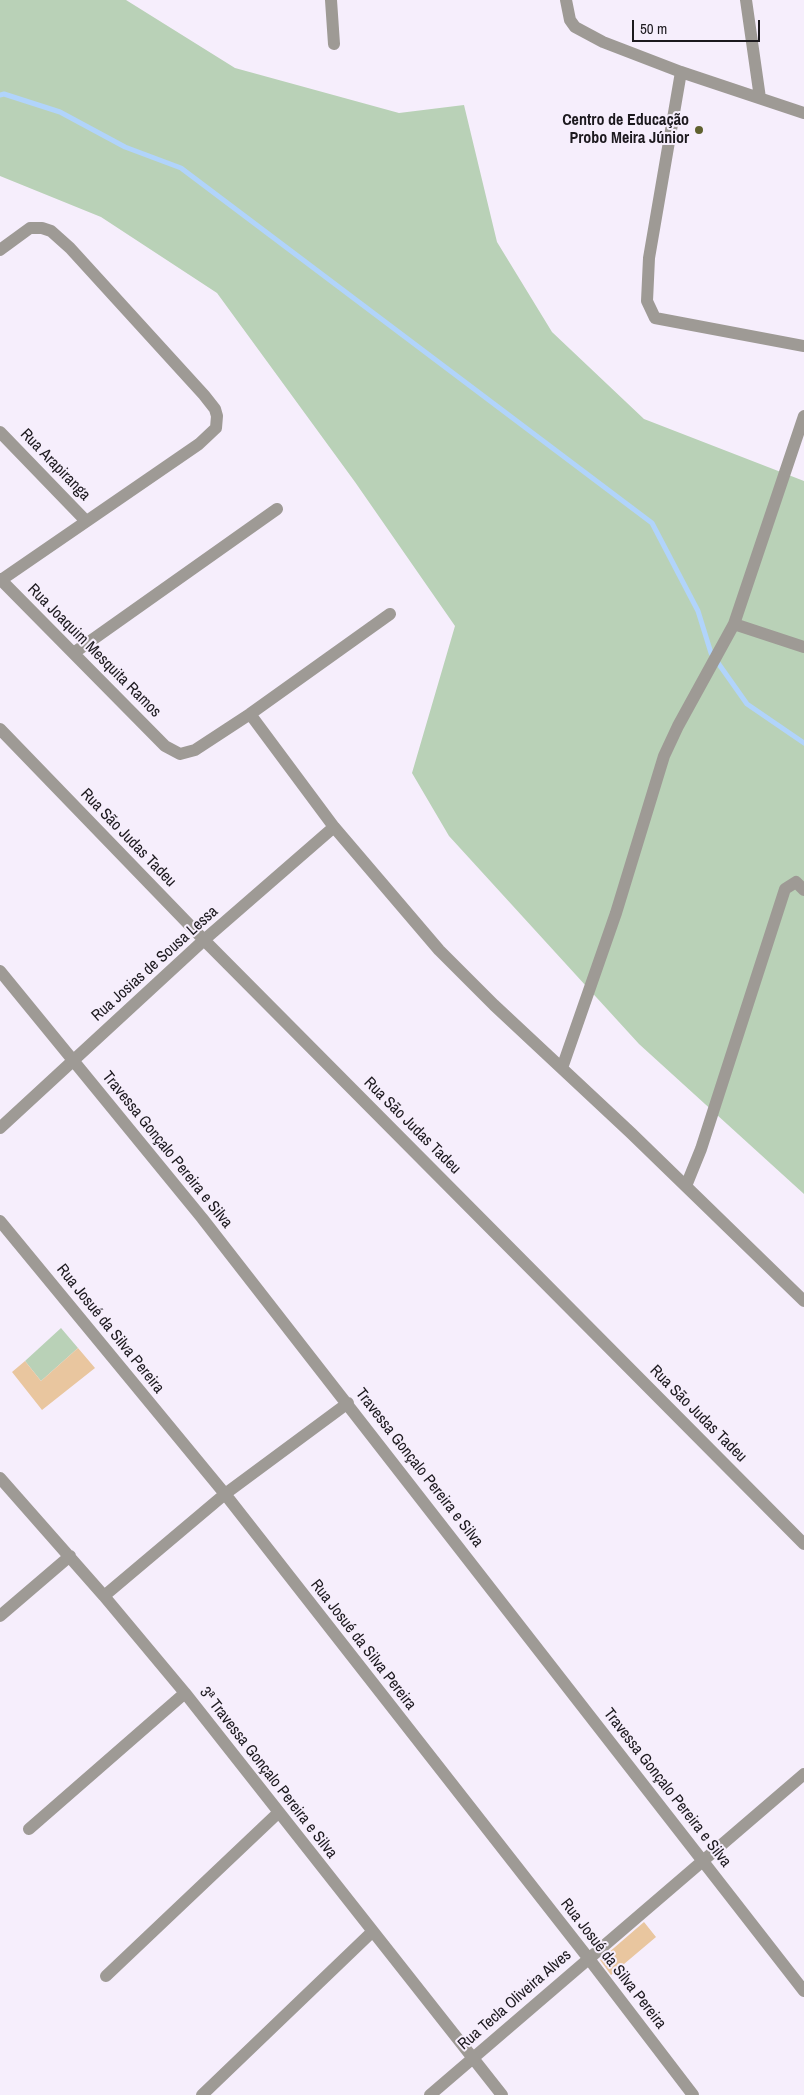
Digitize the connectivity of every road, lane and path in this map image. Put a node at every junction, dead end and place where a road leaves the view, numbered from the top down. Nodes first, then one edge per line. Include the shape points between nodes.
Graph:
1 (331, 0) edge
2 (566, 0) edge
3 (746, 0) edge
4 (334, 44) dead end
5 (681, 72) junction
6 (760, 98) junction
7 (804, 113) edge
8 (0, 250) edge
9 (804, 346) edge
10 (803, 420) edge
11 (0, 432) edge
12 (277, 509) dead end
13 (86, 521) junction
14 (1, 579) edge
15 (390, 614) dead end
16 (734, 624) junction
17 (804, 648) edge
18 (75, 652) junction
19 (250, 714) junction
20 (0, 729) edge
21 (334, 827) junction
22 (804, 890) edge
23 (204, 940) junction
24 (0, 971) edge
25 (74, 1061) junction
26 (562, 1068) junction
27 (0, 1128) edge
28 (686, 1186) junction
29 (0, 1221) edge
30 (804, 1301) edge
31 (348, 1403) junction
32 (0, 1478) edge
33 (225, 1494) junction
34 (804, 1544) edge
35 (70, 1556) junction
36 (104, 1596) junction
37 (0, 1616) edge
38 (185, 1693) junction
39 (804, 1774) edge
40 (278, 1813) junction
41 (30, 1829) dead end
42 (703, 1861) junction
43 (372, 1932) junction
44 (589, 1958) junction
45 (106, 1976) dead end
46 (804, 1991) edge
47 (473, 2058) junction
48 (202, 2095) edge
49 (430, 2095) edge
50 (502, 2095) edge
51 (693, 2095) edge

1 - 4 street
2 - 5 street via 570,20 575,27 603,42
3 - 6 street
5 - 6 street
5 - 9 street via 649,258 646,301 655,318
6 - 7 street
8 - 13 street via 30,228 51,231 204,395 218,416 216,428 200,444
10 - 16 street
11 - 13 street, Rua Arapiranga
12 - 18 street
13 - 14 street
14 - 18 street, Rua Joaquim Mesquita Ramos
15 - 19 street
16 - 17 street
16 - 26 street via 664,756 616,913
18 - 19 street, Rua Joaquim Mesquita Ramos via 165,746 180,754 195,750
19 - 21 street
20 - 23 street, Rua São Judas Tadeu
21 - 23 street, Rua Josias de Sousa Lessa
21 - 26 street via 440,950
22 - 28 street via 796,882 785,888 701,1149
23 - 25 street, Rua Josias de Sousa Lessa
23 - 34 street, Rua São Judas Tadeu
24 - 25 street, Travessa Gonçalo Pereira e Silva
25 - 27 street, Rua Josias de Sousa Lessa
25 - 31 street, Travessa Gonçalo Pereira e Silva
26 - 28 street
28 - 30 street
29 - 33 street, Rua Josué da Silva Pereira
31 - 33 street
31 - 42 street, Travessa Gonçalo Pereira e Silva
32 - 35 street, 3ª Travessa Gonçalo Pereira e Silva
33 - 36 street
33 - 44 street, Rua Josué da Silva Pereira
35 - 36 street, 3ª Travessa Gonçalo Pereira e Silva
35 - 37 street
36 - 38 street, 3ª Travessa Gonçalo Pereira e Silva
38 - 40 street, 3ª Travessa Gonçalo Pereira e Silva
38 - 41 street
39 - 42 street, Rua Tecla Oliveira Alves
40 - 43 street, 3ª Travessa Gonçalo Pereira e Silva
40 - 45 street
42 - 44 street, Rua Tecla Oliveira Alves
42 - 46 street, Travessa Gonçalo Pereira e Silva
43 - 47 street, 3ª Travessa Gonçalo Pereira e Silva
43 - 48 street
44 - 47 street, Rua Tecla Oliveira Alves
44 - 51 street, Rua Josué da Silva Pereira
47 - 49 street, Rua Tecla Oliveira Alves
47 - 50 street, 3ª Travessa Gonçalo Pereira e Silva

